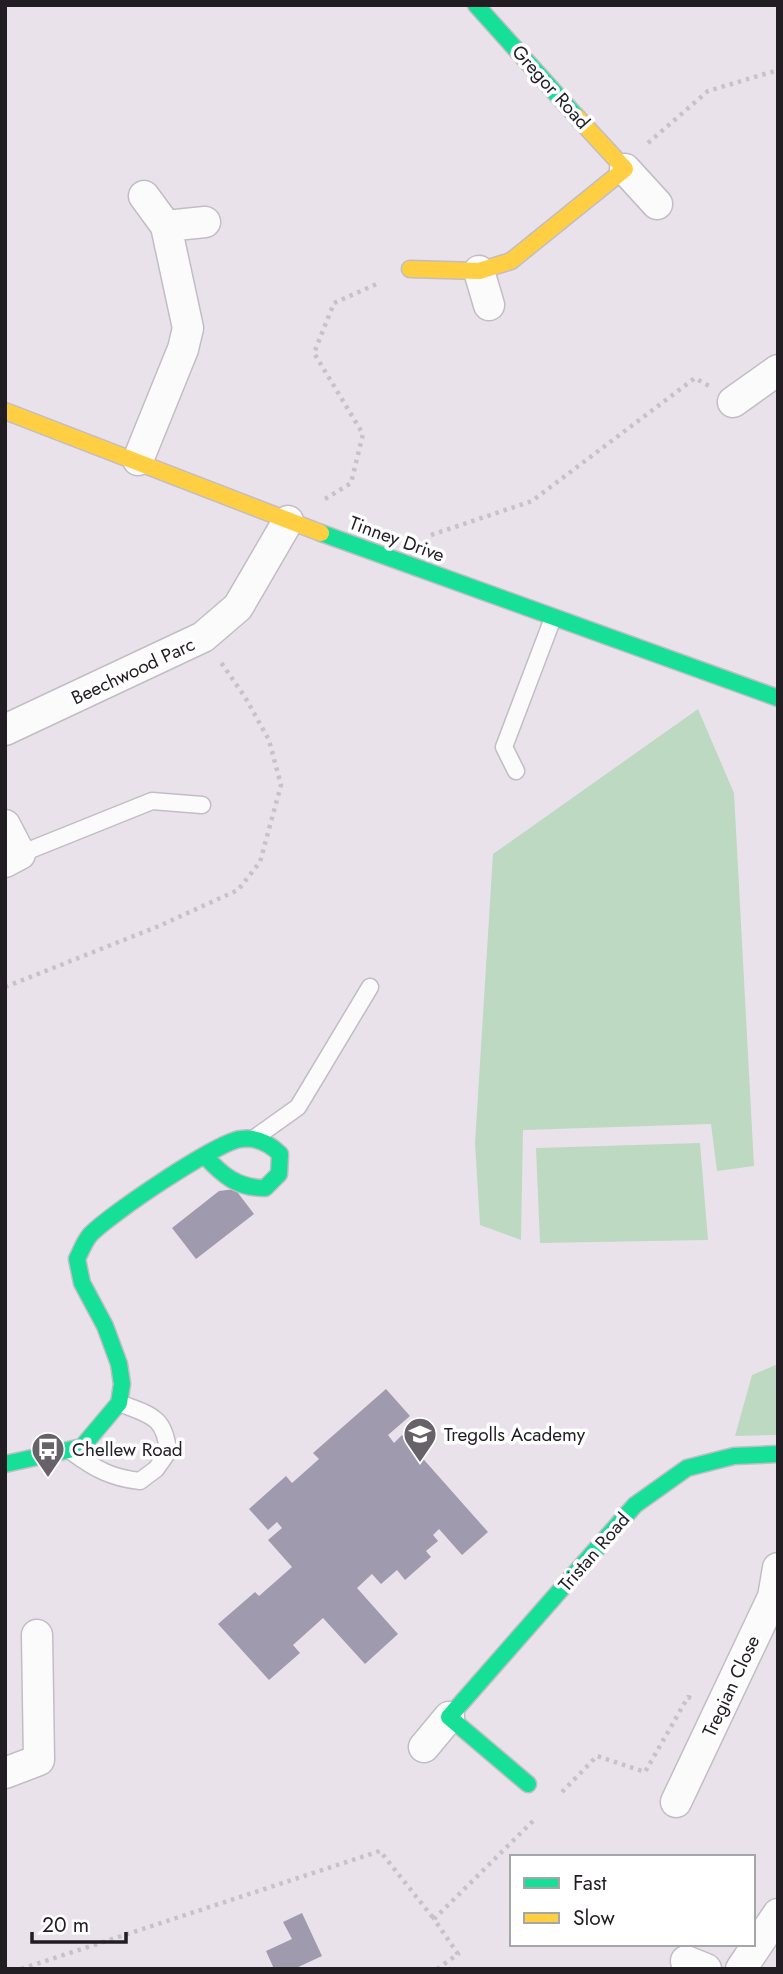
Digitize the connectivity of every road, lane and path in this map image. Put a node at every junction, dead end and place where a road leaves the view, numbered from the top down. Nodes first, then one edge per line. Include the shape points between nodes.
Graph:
1 (476, 5) edge
2 (778, 70) edge
3 (656, 133) dead end
4 (625, 169) junction
5 (144, 196) dead end
6 (657, 204) dead end
7 (205, 222) dead end
8 (166, 226) junction
9 (410, 269) joint
10 (479, 271) junction
11 (489, 305) dead end
12 (778, 370) edge
13 (733, 402) joint
14 (5, 411) edge
15 (138, 460) junction
16 (288, 521) junction
17 (429, 536) dead end
18 (553, 618) junction
19 (203, 637) junction
20 (778, 698) edge
21 (5, 730) edge
22 (516, 771) dead end
23 (202, 805) dead end
24 (5, 825) edge
25 (13, 858) edge
26 (370, 987) dead end
27 (5, 988) edge
28 (254, 1139) junction
29 (205, 1156) junction
30 (119, 1403) junction
31 (72, 1451) junction
32 (778, 1454) edge
33 (5, 1464) edge
34 (778, 1568) edge
35 (37, 1635) dead end
36 (719, 1711) junction
37 (449, 1717) junction
38 (424, 1747) dead end
39 (5, 1773) edge
40 (528, 1784) dead end
41 (559, 1795) dead end
42 (676, 1802) dead end
43 (540, 1814) dead end
44 (778, 1914) edge
45 (434, 1919) junction
46 (21, 1969) edge
47 (437, 1969) edge
48 (741, 1969) edge

1 - 4 street, Gregor Road
2 - 3 path via 708,91
4 - 6 street, Gregor Road
4 - 10 street via 511,261
5 - 8 street
7 - 8 street
8 - 15 street via 188,328
9 - 10 street
9 - 16 path via 334,303 314,353 363,433 351,483
10 - 11 street
12 - 13 street
13 - 17 path via 695,378 532,501
14 - 15 street, Tinney Drive
15 - 16 street, Tinney Drive
16 - 18 street, Tinney Drive
16 - 19 street, Beechwood Parc via 238,607
18 - 20 street, Tinney Drive
18 - 22 lane via 504,747
19 - 21 street, Beechwood Parc
19 - 27 path via 269,740 281,785 260,862 238,890
23 - 25 lane via 152,801
24 - 25 street
26 - 28 lane via 298,1107
28 - 29 street via 233,1139
28 - 29 street via 271,1144 280,1154 279,1174 265,1188 244,1189 228,1182
29 - 30 street via 90,1235 77,1259 82,1283 119,1364
30 - 31 street via 82,1447
30 - 31 lane via 153,1416 166,1431 168,1452 156,1469 140,1480 115,1478
31 - 33 street
32 - 37 street, Tristan Road via 734,1456 687,1468 635,1505
34 - 36 street, Tregian Close via 773,1597
35 - 39 street via 39,1760
36 - 41 path via 688,1698 645,1772 597,1756
36 - 42 street, Tregian Close
37 - 38 street, Tristan Road
37 - 40 street
43 - 45 path
44 - 48 street
45 - 46 path via 380,1851
45 - 47 path via 458,1954

